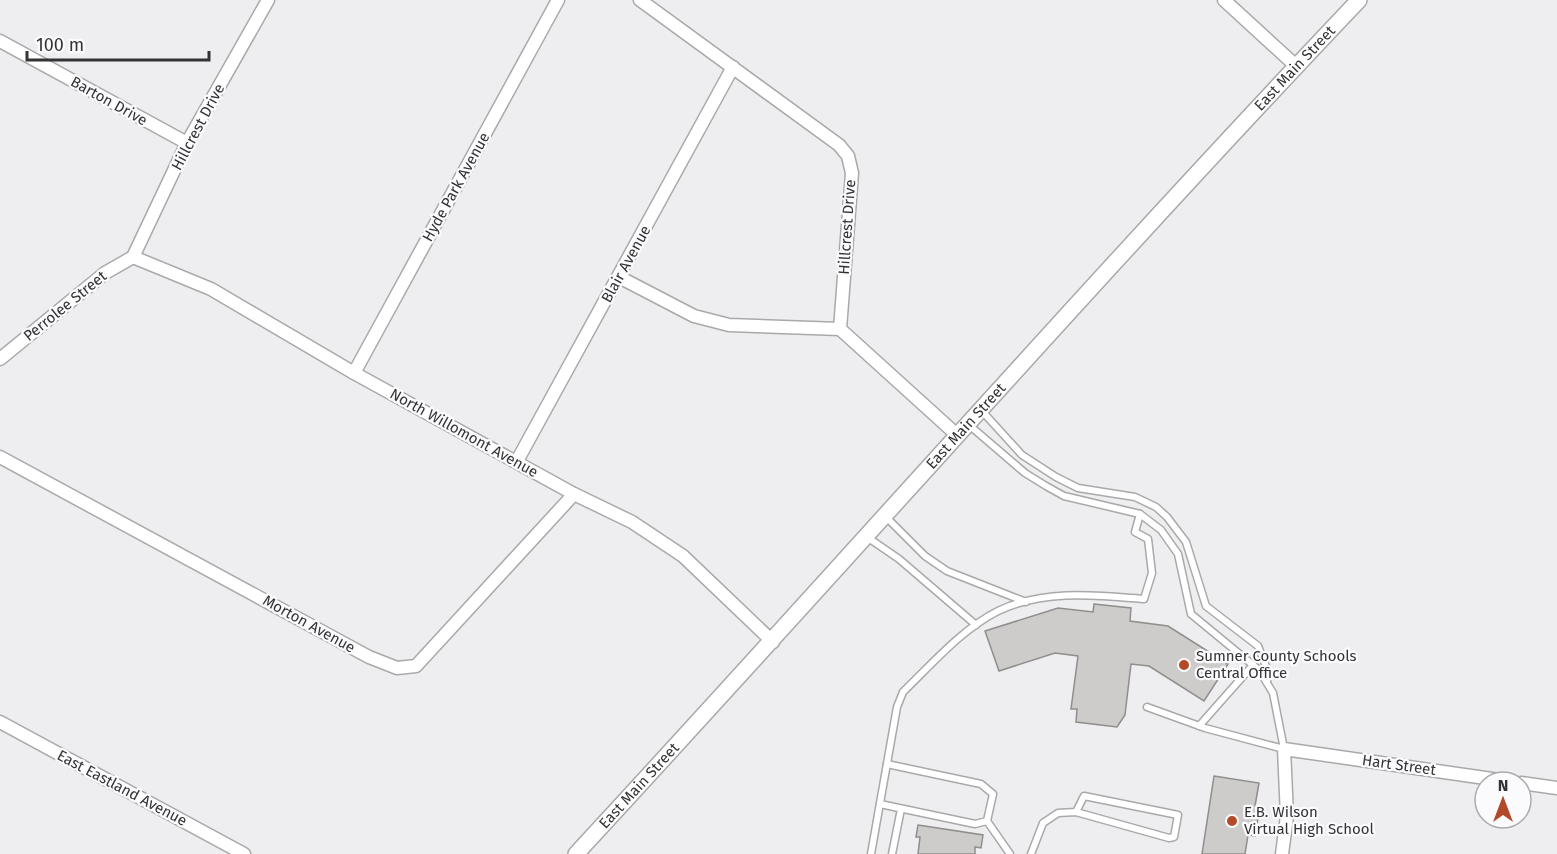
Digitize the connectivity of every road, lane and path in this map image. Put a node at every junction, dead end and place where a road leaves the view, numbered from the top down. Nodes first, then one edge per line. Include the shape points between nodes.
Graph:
1 (268, 0) edge
2 (558, 0) edge
3 (640, 0) edge
4 (1224, 0) edge
5 (1359, 0) edge
6 (0, 41) edge
7 (1296, 66) junction
8 (733, 67) junction
9 (187, 143) junction
10 (133, 256) junction
11 (619, 277) junction
12 (840, 329) junction
13 (0, 359) edge
14 (354, 373) junction
15 (981, 410) junction
16 (962, 429) junction
17 (0, 457) edge
18 (517, 461) junction
19 (574, 494) junction
20 (1140, 514) junction
21 (885, 516) junction
22 (867, 536) junction
23 (1027, 602) junction
24 (976, 625) junction
25 (772, 642) junction
26 (1253, 665) junction
27 (1267, 683) junction
28 (1147, 707) dead end
29 (0, 722) edge
30 (1199, 726) junction
31 (1284, 749) junction
32 (887, 764) junction
33 (1473, 776) edge
34 (1533, 785) edge
35 (1557, 788) edge
36 (880, 804) junction
37 (901, 809) junction
38 (1076, 812) junction
39 (987, 820) junction
40 (238, 852) edge
41 (576, 854) edge
42 (871, 854) edge
43 (892, 854) edge
44 (1010, 854) edge
45 (1030, 854) edge
46 (1282, 854) edge

1 - 9 street, Hillcrest Drive
2 - 14 street, Hyde Park Avenue
3 - 8 street, Hillcrest Drive
4 - 7 street
5 - 7 street, East Main Street
6 - 9 street, Barton Drive
7 - 15 street, East Main Street
8 - 11 street, Blair Avenue
8 - 12 street, Hillcrest Drive via 839,145 848,156 852,173
9 - 10 street, Hillcrest Drive
10 - 13 street, Perrolee Street via 105,273
10 - 14 street, North Willomont Avenue via 211,289
11 - 12 street via 694,316 721,323
11 - 18 street, Blair Avenue
12 - 16 street
14 - 18 street, North Willomont Avenue
15 - 16 street, East Main Street
15 - 27 lane via 1022,455 1056,477 1078,488 1135,497 1167,517 1186,542 1206,606 1258,646 1267,669
16 - 20 lane via 1064,496
16 - 21 street, East Main Street
17 - 19 street, Morton Avenue via 369,657 397,668 416,666
18 - 19 street, North Willomont Avenue
19 - 25 street, North Willomont Avenue via 632,522 683,556
20 - 23 lane via 1135,532 1148,539 1152,573 1144,598 1058,595
20 - 26 lane via 1161,530 1178,554 1191,614
21 - 22 street, East Main Street
21 - 23 lane via 924,556 947,571
22 - 24 lane
22 - 25 street, East Main Street
23 - 24 lane via 999,611
24 - 32 lane via 903,692
25 - 41 street, East Main Street
26 - 27 lane
26 - 30 lane
27 - 31 lane via 1277,705
28 - 30 lane
29 - 40 street, East Eastland Avenue
30 - 31 lane
31 - 33 street, Hart Street
31 - 46 street via 1287,816
32 - 36 lane
32 - 39 lane via 981,784 993,794
34 - 35 street
36 - 37 lane
36 - 42 lane
37 - 39 lane via 975,824
37 - 43 lane
38 - 38 lane via 1169,838 1174,837 1178,814 1084,796
38 - 45 lane via 1058,813 1043,823
39 - 44 lane

